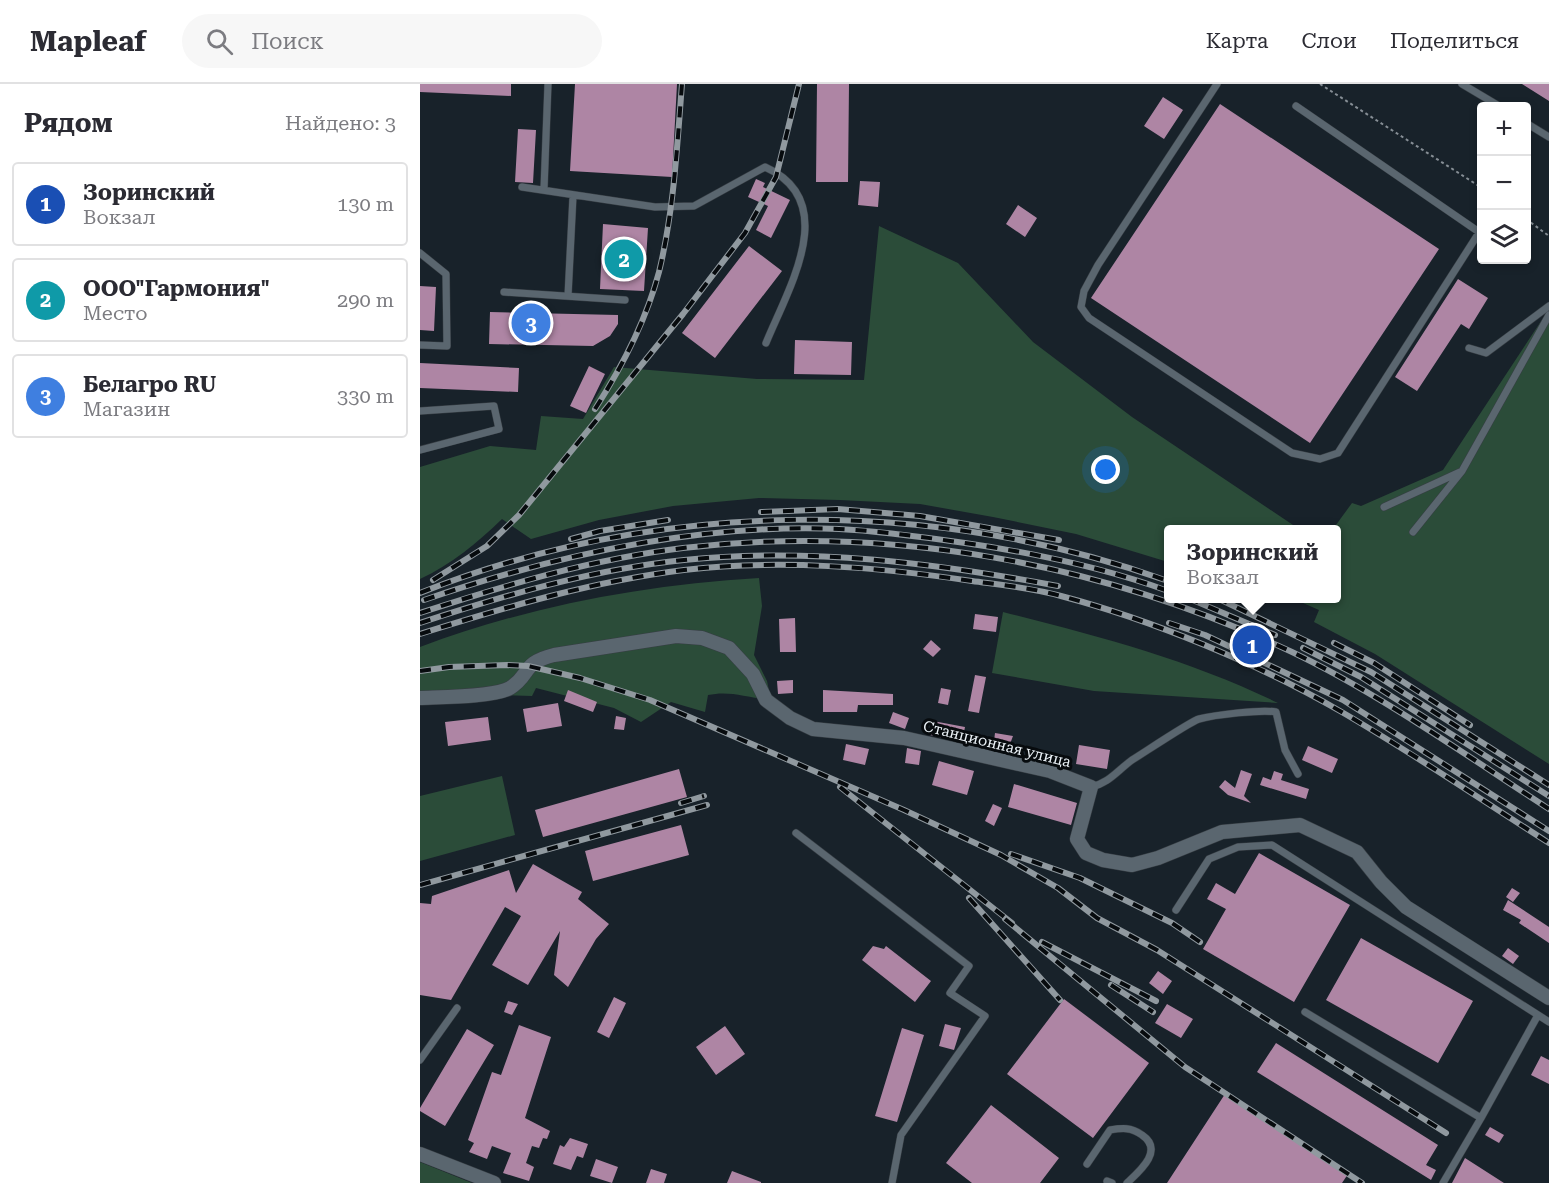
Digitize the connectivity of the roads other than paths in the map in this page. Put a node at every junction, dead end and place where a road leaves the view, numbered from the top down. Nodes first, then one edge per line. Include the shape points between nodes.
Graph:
1 (548, 84) edge
2 (1217, 84) edge
3 (1462, 84) edge
4 (1492, 102) edge
5 (1296, 106) dead end
6 (1531, 126) edge
7 (1549, 137) edge
8 (522, 187) dead end
9 (544, 189) junction
10 (573, 196) junction
11 (1477, 228) edge
12 (1477, 235) edge
13 (420, 253) edge
14 (504, 292) dead end
15 (568, 296) junction
16 (625, 300) dead end
17 (1549, 306) edge
18 (1549, 315) edge
19 (766, 343) dead end
20 (420, 345) edge
21 (1469, 348) dead end
22 (420, 411) edge
23 (420, 450) edge
24 (1462, 471) junction
25 (1384, 507) dead end
26 (1413, 532) dead end
27 (420, 698) edge
28 (1298, 774) dead end
29 (1091, 787) junction
30 (796, 833) dead end
31 (1176, 910) dead end
32 (1549, 998) edge
33 (457, 1008) dead end
34 (1305, 1012) dead end
35 (1538, 1015) junction
36 (1549, 1022) edge
37 (420, 1060) edge
38 (1481, 1118) junction
39 (420, 1154) edge
40 (1088, 1164) dead end
41 (494, 1183) edge
42 (892, 1183) edge
43 (1127, 1183) edge
44 (1443, 1183) edge

1 - 9 lane
2 - 12 lane via 1098,265 1084,291 1081,307 1089,318 1292,453 1320,459 1338,453
3 - 4 lane
5 - 11 lane
6 - 7 lane
8 - 9 lane
9 - 10 lane
10 - 15 lane
10 - 19 lane via 655,207 694,206 765,167 779,174 803,202 805,249
13 - 20 lane via 446,274 447,346
14 - 15 lane
15 - 16 lane
17 - 21 lane via 1486,353
18 - 24 lane
22 - 23 lane via 495,406 499,429
24 - 25 lane
24 - 26 lane
27 - 29 street, Станционная улица via 509,689 539,658 676,636 702,638 729,648 753,674 766,700 813,729 904,738 1050,771
28 - 29 lane via 1285,750 1276,712 1261,709 1197,719 1132,760 1105,784
29 - 32 street via 1077,839 1086,853 1132,865 1222,832 1300,825 1357,852 1406,907
30 - 42 lane via 969,966 951,993 985,1016 901,1135
31 - 35 lane via 1209,859 1238,847 1272,845
33 - 37 lane
34 - 38 lane
35 - 36 lane
35 - 38 lane
38 - 44 lane
39 - 41 street
40 - 43 lane via 1110,1130 1133,1129 1152,1147 1150,1156

